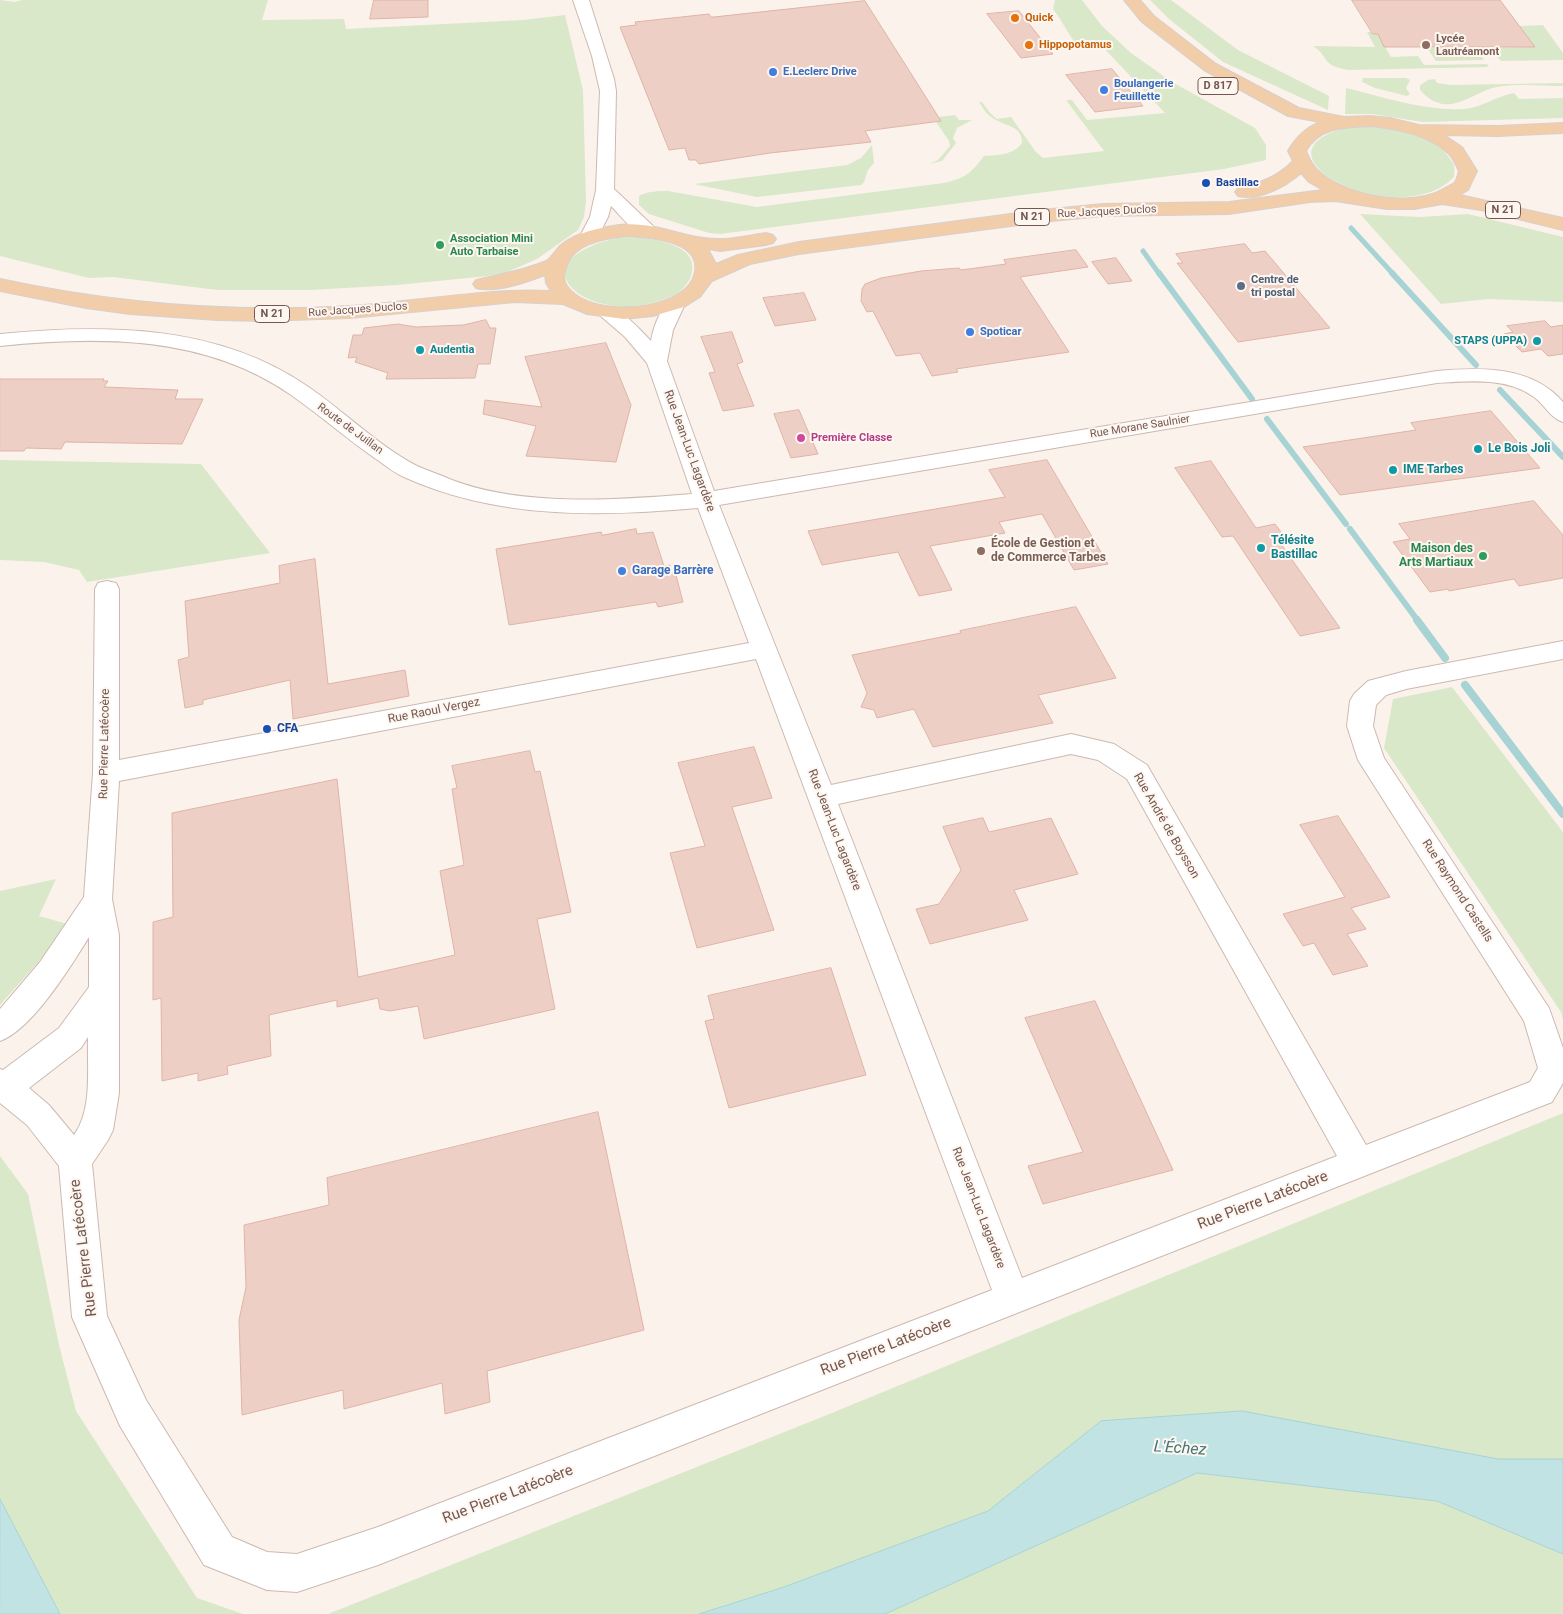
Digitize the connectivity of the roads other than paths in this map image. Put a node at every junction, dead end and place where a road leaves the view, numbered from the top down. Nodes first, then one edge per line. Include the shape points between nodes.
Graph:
1 (581, 0) edge
2 (1132, 0) edge
3 (1136, 28) dead end
4 (1344, 122) junction
5 (1563, 128) edge
6 (1414, 129) junction
7 (1498, 131) junction
8 (1303, 140) junction
9 (1457, 152) junction
10 (1301, 163) junction
11 (1480, 181) junction
12 (605, 190) junction
13 (1442, 198) junction
14 (1366, 200) junction
15 (1563, 214) edge
16 (1563, 224) edge
17 (646, 230) junction
18 (588, 238) junction
19 (684, 240) junction
20 (556, 264) junction
21 (0, 268) edge
22 (704, 278) junction
23 (0, 285) edge
24 (568, 298) junction
25 (675, 304) junction
26 (606, 312) junction
27 (0, 340) edge
28 (657, 361) junction
29 (1563, 415) edge
30 (706, 500) junction
31 (107, 589) dead end
32 (763, 648) junction
33 (1563, 650) edge
34 (106, 774) junction
35 (822, 797) junction
36 (98, 899) junction
37 (104, 989) junction
38 (0, 1028) edge
39 (2, 1085) edge
40 (74, 1161) junction
41 (1359, 1164) junction
42 (1012, 1298) junction

1 - 12 street via 606,75
2 - 4 main road, D 817 via 1148,19 1210,67 1294,112
3 - 8 main road, D 817 via 1201,76 1281,119
4 - 6 main road via 1394,124
4 - 8 main road via 1318,129
5 - 7 main road
6 - 7 main road
6 - 9 main road via 1438,139
7 - 9 main road
8 - 10 main road via 1298,150
9 - 11 main road
10 - 14 main road via 1313,177 1333,189
10 - 19 main road, Rue Jacques Duclos / N 21 via 1285,179 1266,187 1218,195 1061,200 806,232 737,244
11 - 13 main road via 1462,186
11 - 15 main road, N 21
12 - 17 street
12 - 18 street via 599,217
13 - 14 main road via 1414,203
13 - 16 main road, N 21
14 - 22 main road, Rue Jacques Duclos / N 21 via 1310,196 1229,208 1103,210 1041,216 798,248 729,265
17 - 18 main road via 626,230
17 - 19 main road
18 - 20 main road via 573,245
19 - 22 main road via 704,258
20 - 21 main road, Rue Jacques Duclos / N 21 via 494,283 306,299 110,289
20 - 24 main road via 554,276 558,288
22 - 25 main road via 698,288
23 - 24 main road, Rue Jacques Duclos / N 21 via 102,304 166,311 248,314 348,312 498,297
24 - 26 main road via 585,307
25 - 26 main road via 638,312
25 - 28 street, Rue Jean-Luc Lagardère via 662,330
26 - 28 street, Rue Jean-Luc Lagardère via 632,333
27 - 30 street, Route de Juillan via 101,333 170,340 245,359 287,382 411,472 488,496 578,506
28 - 30 street, Rue Jean-Luc Lagardère
29 - 30 street, Rue Morane Saulnier via 1541,392 1527,385 1465,374
30 - 32 street, Rue Jean-Luc Lagardère
31 - 34 street, Rue Pierre Latécoère
32 - 34 street, Rue Raoul Vergez
32 - 35 street, Rue Jean-Luc Lagardère
33 - 41 street, Rue Raymond Castells via 1424,675 1377,688 1363,701 1360,726 1371,760 1538,1017 1554,1069 1540,1092
34 - 36 street, Rue Pierre Latécoère
35 - 41 street, Rue André de Boysson via 1071,744 1105,751 1137,772
35 - 42 street, Rue Jean-Luc Lagardère
36 - 37 street, Rue Pierre Latécoère via 104,935
36 - 38 street, Rue Pierre Latécoère via 51,971
37 - 39 street via 70,1038
37 - 40 street, Rue Pierre Latécoère via 103,1092 97,1130
39 - 40 street via 38,1115
40 - 42 street, Rue Pierre Latécoère via 90,1317 133,1413 218,1551 266,1571 297,1573 378,1546
41 - 42 street, Rue Pierre Latécoère

